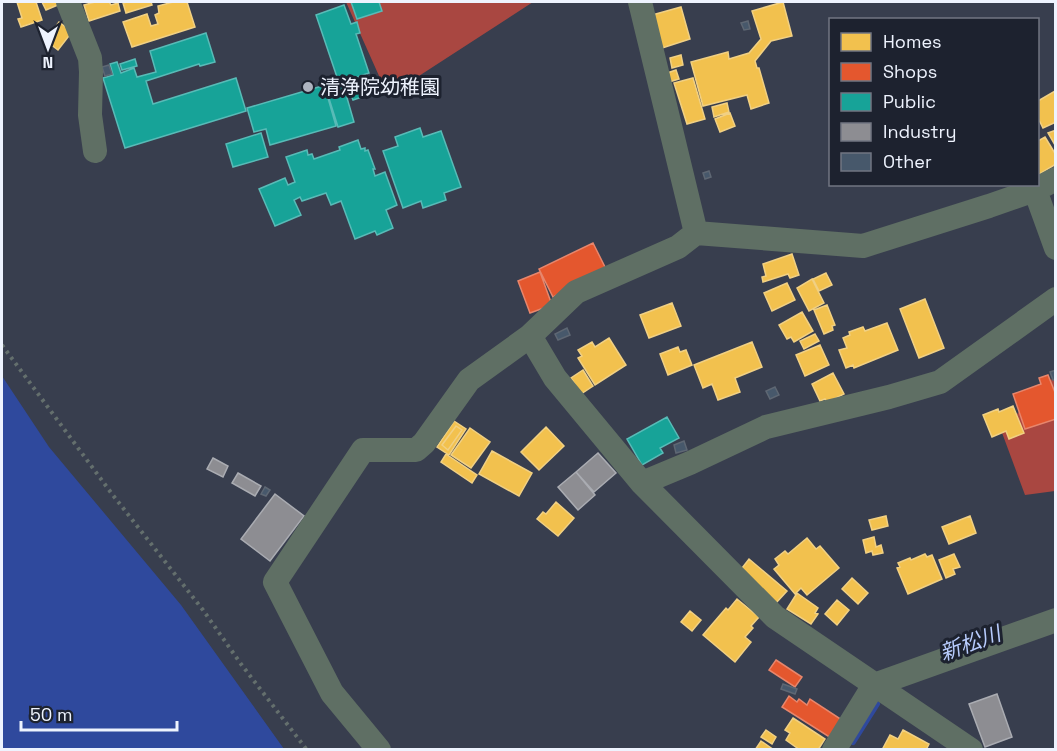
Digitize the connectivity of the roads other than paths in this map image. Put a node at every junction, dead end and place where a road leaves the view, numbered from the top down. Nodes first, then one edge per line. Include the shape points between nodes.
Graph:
1 (68, 2) edge
2 (640, 2) edge
3 (95, 151) dead end
4 (1045, 185) edge
5 (696, 233) junction
6 (1056, 248) edge
7 (1056, 299) edge
8 (530, 336) junction
9 (642, 483) junction
10 (1056, 620) edge
11 (874, 685) junction
12 (379, 750) edge
13 (834, 750) edge
14 (971, 750) edge

1 - 3 street via 90,58 90,116
2 - 5 street
4 - 5 street via 989,207 863,246
4 - 6 street
5 - 8 street via 678,247 576,292
7 - 9 street via 940,382 766,427
8 - 9 street via 555,378
8 - 12 street via 469,380 416,450 363,450 275,582 332,693
9 - 11 street via 775,617
10 - 11 street
11 - 13 street
11 - 14 street

